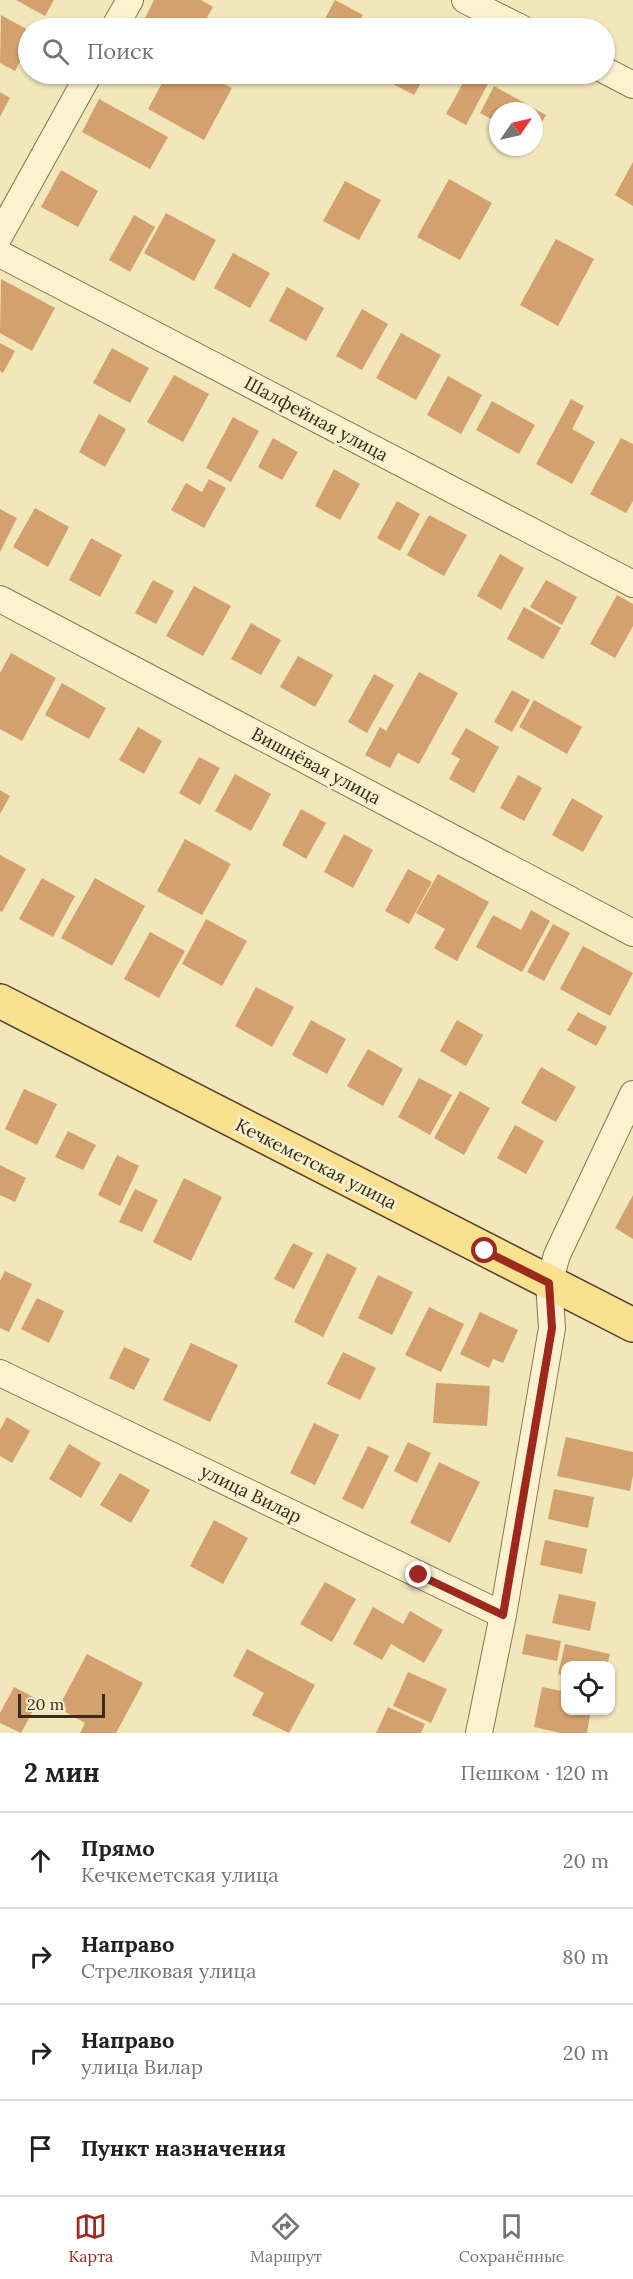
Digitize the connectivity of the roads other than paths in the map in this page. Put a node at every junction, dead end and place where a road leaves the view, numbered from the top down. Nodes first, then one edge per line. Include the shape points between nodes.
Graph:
1 (130, 0) edge
2 (465, 0) edge
3 (120, 18) edge
4 (501, 18) edge
5 (615, 76) edge
6 (83, 84) edge
7 (633, 85) edge
8 (0, 235) edge
9 (0, 254) edge
10 (633, 584) edge
11 (0, 599) edge
12 (633, 933) edge
13 (0, 1001) edge
14 (633, 1094) edge
15 (549, 1283) junction
16 (633, 1325) edge
17 (0, 1373) edge
18 (503, 1615) junction
19 (479, 1733) edge

1 - 3 street
2 - 4 street
5 - 7 street
6 - 8 street
9 - 10 street, Шалфейная улица
11 - 12 street, Вишнёвая улица
13 - 15 main road, Кечкеметская улица
14 - 15 street via 557,1256
15 - 16 main road, Кечкеметская улица
15 - 18 street via 552,1328
17 - 18 street, улица Вилар
18 - 19 street

